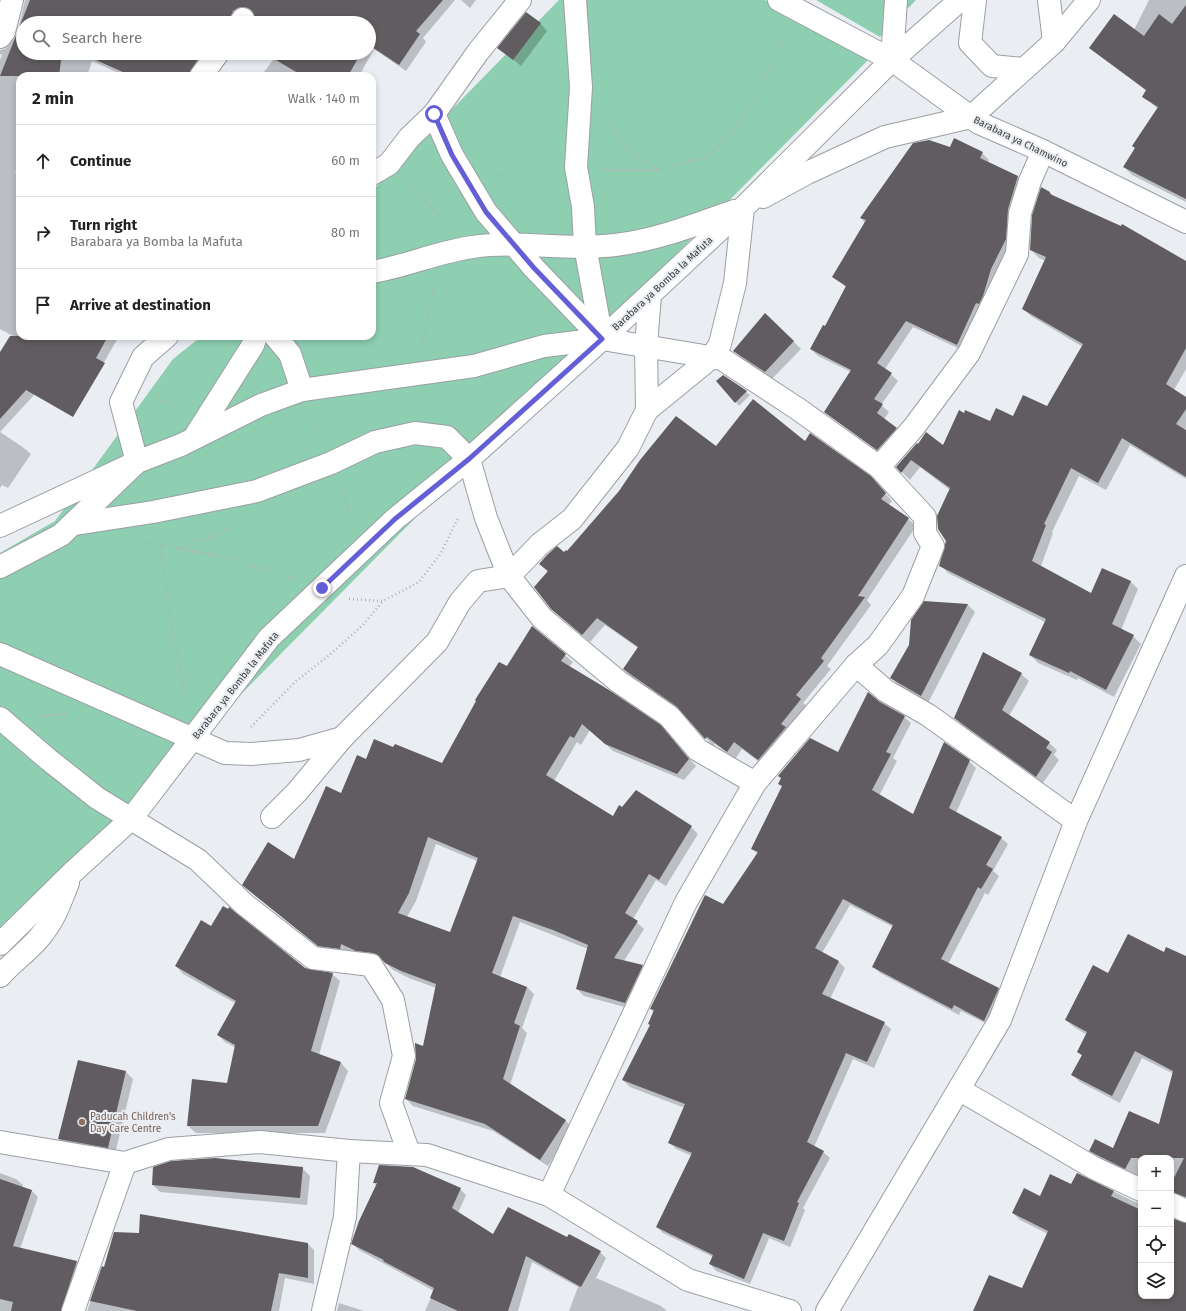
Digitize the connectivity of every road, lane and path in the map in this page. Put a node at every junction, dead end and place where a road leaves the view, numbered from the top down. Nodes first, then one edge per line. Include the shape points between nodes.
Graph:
1 (12, 0) edge
2 (520, 0) edge
3 (575, 0) edge
4 (896, 0) edge
5 (960, 0) edge
6 (976, 0) edge
7 (1049, 0) edge
8 (1089, 0) edge
9 (791, 3) edge
10 (0, 36) edge
11 (1054, 42) junction
12 (213, 60) edge
13 (892, 60) junction
14 (1024, 69) junction
15 (204, 72) edge
16 (580, 87) junction
17 (434, 114) junction
18 (971, 117) junction
19 (1043, 151) junction
20 (380, 169) edge
21 (743, 208) junction
22 (1186, 222) edge
23 (513, 244) junction
24 (585, 246) junction
25 (442, 254) junction
26 (376, 271) edge
27 (650, 295) junction
28 (602, 339) junction
29 (162, 340) edge
30 (255, 340) edge
31 (278, 340) edge
32 (646, 346) junction
33 (143, 357) junction
34 (712, 357) junction
35 (415, 373) junction
36 (302, 390) junction
37 (187, 410) dead end
38 (647, 410) junction
39 (194, 438) junction
40 (469, 459) junction
41 (137, 462) junction
42 (879, 467) junction
43 (477, 486) junction
44 (153, 512) junction
45 (75, 524) junction
46 (0, 526) edge
47 (139, 540) dead end
48 (160, 546) junction
49 (0, 567) edge
50 (509, 576) junction
51 (1186, 576) edge
52 (322, 588) junction
53 (383, 601) junction
54 (0, 654) edge
55 (856, 665) junction
56 (69, 713) dead end
57 (33, 717) dead end
58 (0, 718) edge
59 (193, 738) junction
60 (342, 738) junction
61 (224, 753) junction
62 (755, 783) junction
63 (272, 817) dead end
64 (131, 819) junction
65 (1076, 821) junction
66 (73, 872) junction
67 (0, 944) edge
68 (0, 976) edge
69 (960, 1090) junction
70 (0, 1142) edge
71 (349, 1151) junction
72 (409, 1153) junction
73 (125, 1163) junction
74 (1138, 1189) edge
75 (550, 1195) junction
76 (1174, 1205) edge
77 (1186, 1211) edge
78 (73, 1311) edge
79 (323, 1311) edge
80 (790, 1311) edge
81 (827, 1311) edge

1 - 10 street via 4,32
2 - 17 street via 483,45
3 - 16 street
4 - 13 street
5 - 13 street, Barabara ya Bomba la Mafuta
6 - 14 street via 970,43 992,66
7 - 11 street
8 - 11 street
9 - 13 street, Barabara ya Chamwino
9 - 16 path via 776,56 741,122 708,156 659,170 632,152
11 - 14 street
12 - 15 street
13 - 18 street, Barabara ya Chamwino
13 - 21 street, Barabara ya Bomba la Mafuta
14 - 18 street
16 - 24 street via 576,167
17 - 20 street
17 - 23 street via 452,155 486,212
18 - 19 street, Barabara ya Chamwino
18 - 21 street via 885,137 807,173
19 - 22 street, Barabara ya Chamwino
19 - 42 street via 1020,214 1017,254 969,353 914,427
20 - 25 path via 434,208 445,225
21 - 24 street via 675,232 615,245
21 - 27 street, Barabara ya Bomba la Mafuta
21 - 34 street via 735,283 720,344
23 - 24 street
23 - 25 street via 472,247
23 - 28 street
24 - 28 street
25 - 26 street
25 - 35 path
27 - 28 street, Barabara ya Bomba la Mafuta
27 - 32 street
28 - 32 street
28 - 35 street via 544,346 474,366
28 - 40 street, Barabara ya Bomba la Mafuta
29 - 33 street
30 - 39 street
31 - 36 street via 290,354
32 - 34 street
32 - 38 street
33 - 37 path via 144,379 161,401
33 - 41 street via 122,402
34 - 38 street
34 - 42 street via 722,359 785,400
35 - 36 street
36 - 39 street via 261,405
38 - 50 street via 628,448 572,519 540,544
39 - 41 street
40 - 43 street
40 - 44 street via 447,437 415,433 375,442 331,463 257,491
40 - 52 street, Barabara ya Bomba la Mafuta via 395,519
41 - 45 street
41 - 46 street
42 - 55 street via 925,517 925,533 933,546 913,596 878,645
43 - 50 street via 486,518
43 - 53 path via 441,553 419,582
44 - 45 street
44 - 48 path
45 - 49 street via 61,535
47 - 48 path
48 - 52 path via 232,559
48 - 59 path
50 - 60 street via 478,581 460,602 437,642
50 - 62 street via 542,618 619,682 669,716 698,750
51 - 65 street
52 - 53 path via 351,600
52 - 59 street, Barabara ya Bomba la Mafuta via 269,638
53 - 61 path via 363,625 327,658 295,682
54 - 59 street
55 - 62 street
55 - 65 street via 886,690 928,715
56 - 57 path
58 - 64 street via 97,798
59 - 61 street
59 - 64 street, Barabara ya Bomba la Mafuta
60 - 61 street via 300,750 252,754
60 - 63 street via 297,792
62 - 75 street via 686,902
64 - 66 street, Barabara ya Bomba la Mafuta
64 - 72 street via 198,860 244,904 313,958 372,965 393,1000 404,1056 391,1103
65 - 69 street via 1000,1020
66 - 67 street, Barabara ya Bomba la Mafuta
66 - 68 street via 48,926 31,947 12,961
69 - 74 street via 1094,1168
69 - 81 street
70 - 73 street
71 - 72 street
71 - 73 street via 260,1142 169,1149
71 - 79 street via 345,1217
72 - 75 street via 427,1155
73 - 78 street
75 - 80 street via 688,1280
76 - 77 street

